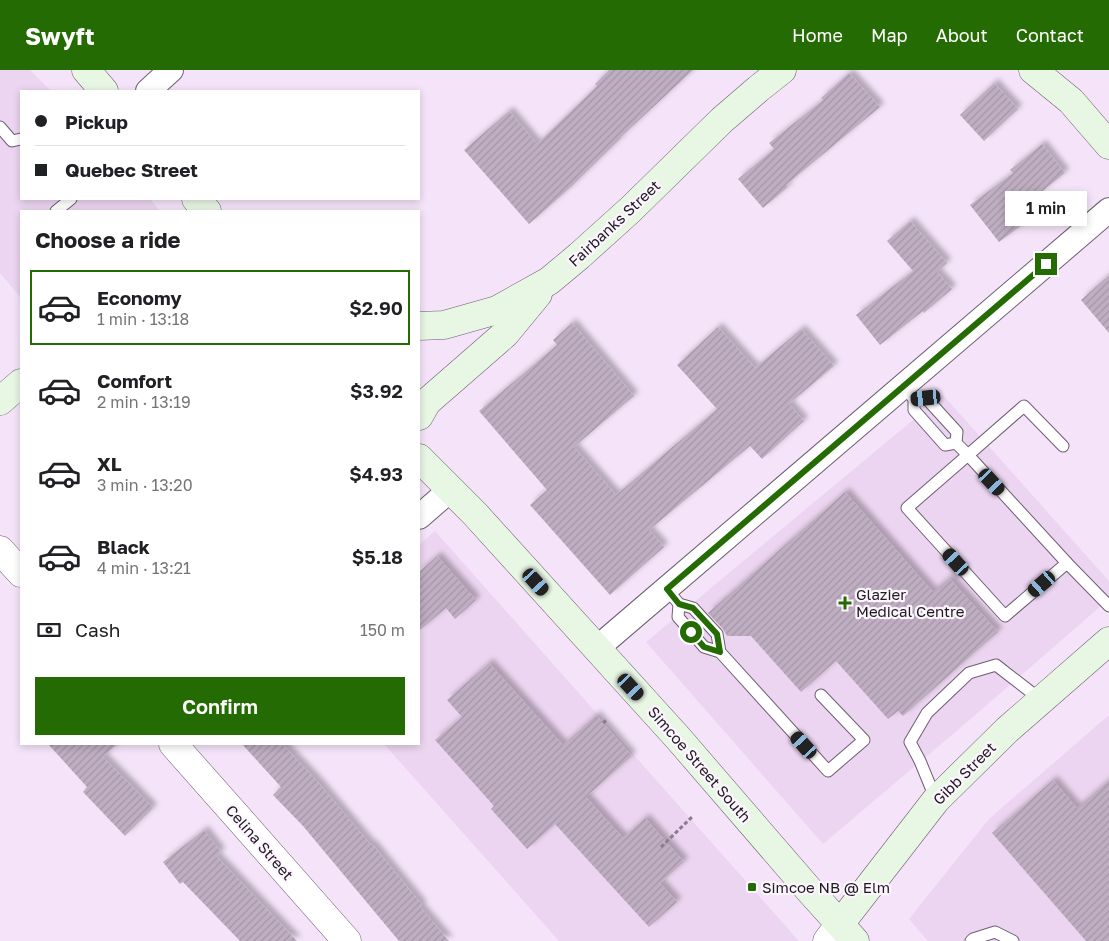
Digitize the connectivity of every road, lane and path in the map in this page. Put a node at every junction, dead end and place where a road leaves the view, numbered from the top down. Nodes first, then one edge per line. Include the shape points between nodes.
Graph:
1 (171, 70) edge
2 (782, 70) edge
3 (1034, 70) edge
4 (1052, 70) edge
5 (149, 90) edge
6 (1070, 101) junction
7 (0, 127) edge
8 (20, 140) edge
9 (1109, 145) edge
10 (70, 200) edge
11 (197, 200) edge
12 (57, 210) edge
13 (206, 210) edge
14 (1109, 210) edge
15 (548, 281) junction
16 (420, 326) edge
17 (20, 384) edge
18 (908, 393) junction
19 (0, 402) edge
20 (420, 414) edge
21 (956, 444) junction
22 (1063, 446) dead end
23 (968, 455) junction
24 (420, 459) edge
25 (450, 490) junction
26 (420, 516) edge
27 (0, 550) edge
28 (1067, 563) junction
29 (20, 573) edge
30 (673, 596) junction
31 (1109, 606) edge
32 (1109, 641) edge
33 (596, 649) junction
34 (720, 652) junction
35 (821, 694) dead end
36 (1041, 700) junction
37 (608, 719) dead end
38 (603, 723) dead end
39 (174, 745) edge
40 (936, 800) junction
41 (692, 817) dead end
42 (660, 847) dead end
43 (841, 935) edge
44 (347, 941) edge
45 (971, 941) edge
46 (1013, 941) edge

1 - 5 street
2 - 15 main road, Fairbanks Street via 722,120 580,256
3 - 6 main road
4 - 6 street
6 - 9 main road
7 - 8 lane via 12,141
10 - 12 lane
11 - 13 main road
14 - 18 street
15 - 16 main road, Fairbanks Street via 497,310 444,325
15 - 20 main road via 505,334 428,402
17 - 19 main road
18 - 21 lane via 914,410 946,445
18 - 21 lane via 926,398 957,432
18 - 30 street
21 - 23 lane
22 - 23 lane via 1024,406
23 - 28 lane
23 - 28 lane via 907,508 1005,616
24 - 25 main road, Simcoe Street South
25 - 26 street
25 - 33 main road, Simcoe Street South
27 - 29 street
28 - 31 lane
30 - 33 street
30 - 34 lane via 693,608 717,634
30 - 34 lane via 678,617 704,647
32 - 36 main road, Gibb Street
33 - 43 main road, Simcoe Street South via 678,738
34 - 35 lane via 828,771 864,740
36 - 40 main road, Gibb Street
36 - 40 lane via 996,665 969,673 928,713 910,742
37 - 38 path
39 - 44 street, Celina Street
40 - 43 main road, Gibb Street
41 - 42 path
45 - 46 lane via 995,932

